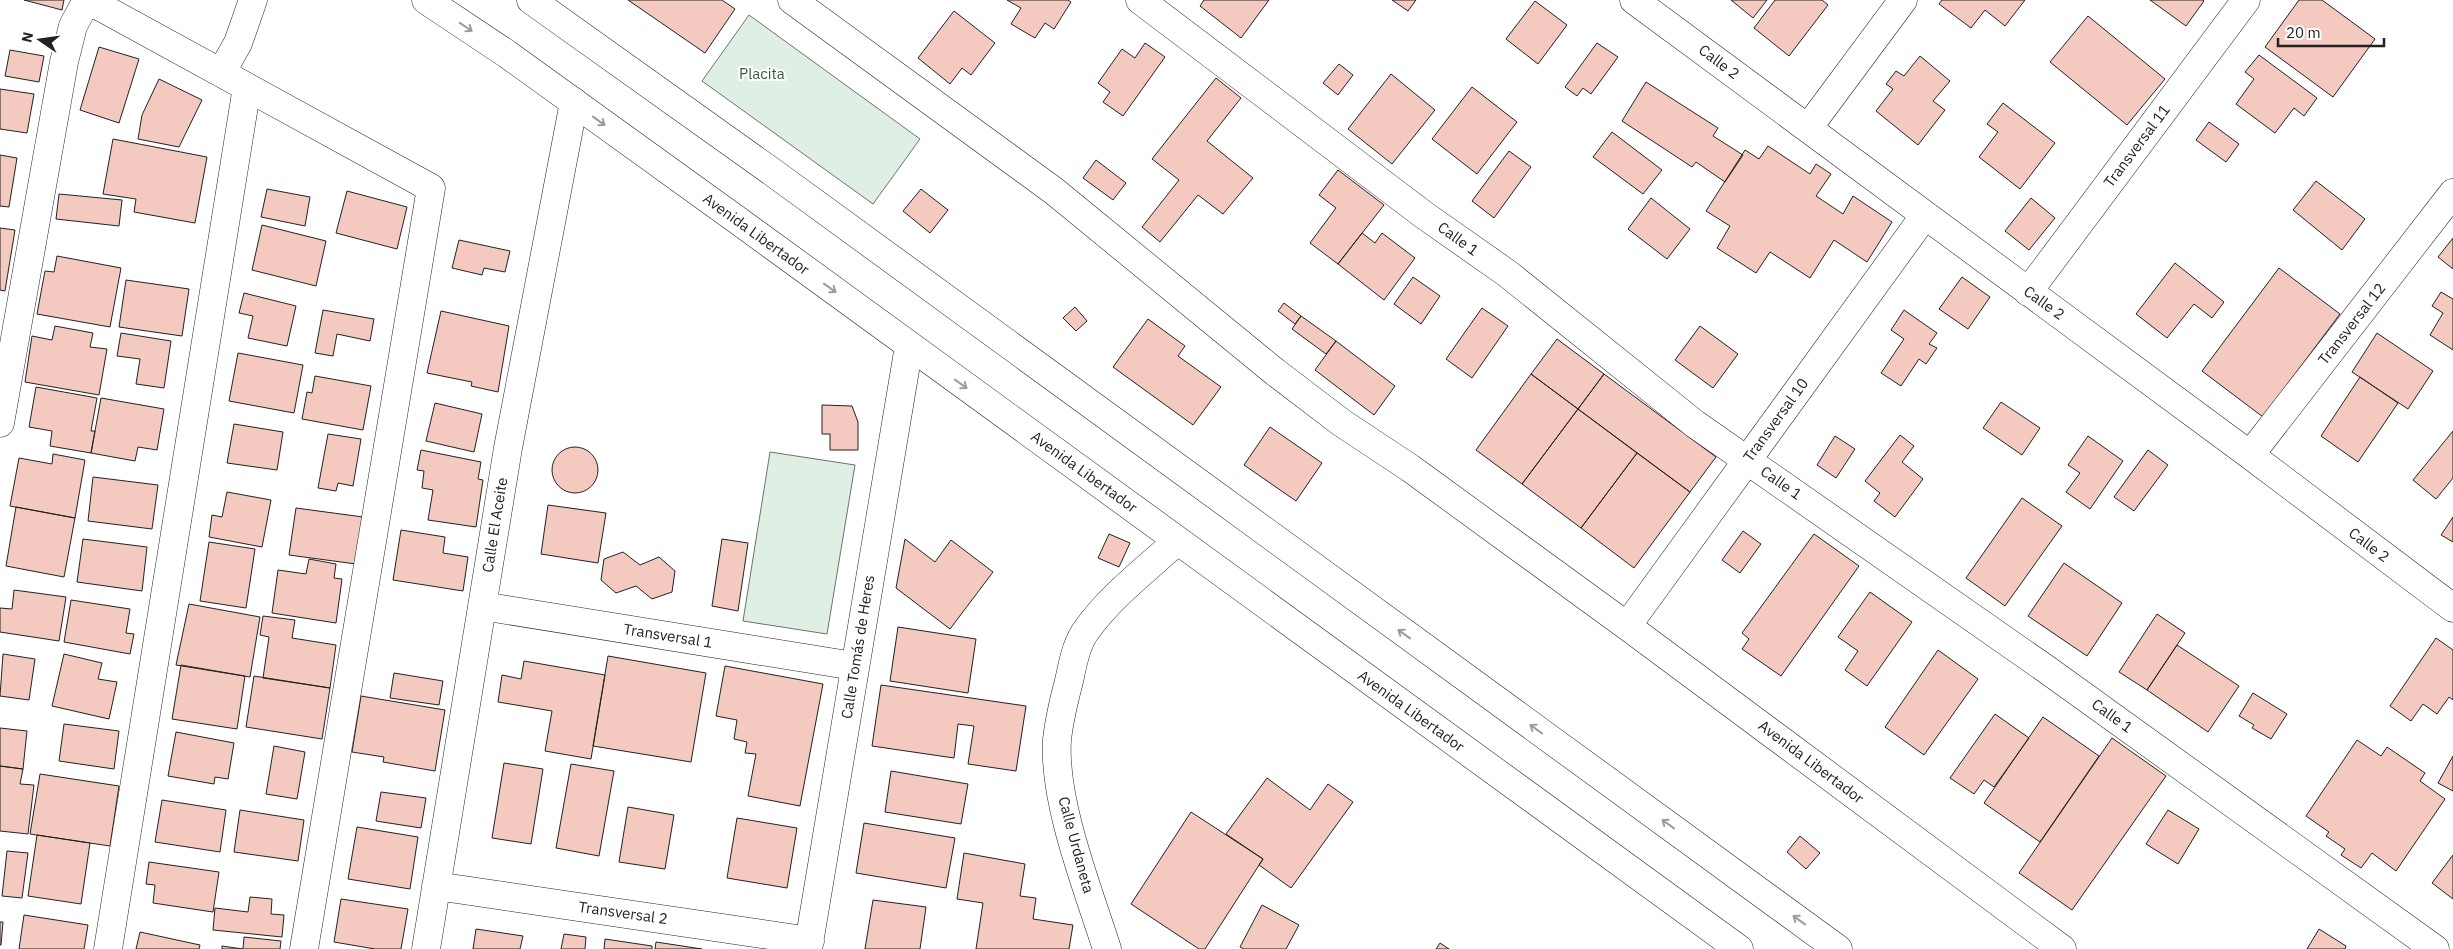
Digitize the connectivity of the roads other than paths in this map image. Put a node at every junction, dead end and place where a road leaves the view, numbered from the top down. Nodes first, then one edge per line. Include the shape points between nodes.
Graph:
1 (87, 0) edge
2 (253, 0) edge
3 (426, 0) edge
4 (531, 0) edge
5 (792, 0) edge
6 (1140, 0) edge
7 (1634, 0) edge
8 (1903, 0) edge
9 (2246, 0) edge
10 (221, 73) junction
11 (246, 87) junction
12 (574, 102) junction
13 (1808, 128) junction
14 (2453, 193) edge
15 (1925, 215) junction
16 (2028, 292) junction
17 (908, 346) junction
18 (0, 423) edge
19 (2250, 455) junction
20 (1747, 460) junction
21 (1177, 541) junction
22 (482, 606) junction
23 (2453, 608) edge
24 (1627, 626) junction
25 (854, 666) junction
26 (436, 886) junction
27 (809, 945) edge
28 (108, 949) edge
29 (304, 949) edge
30 (426, 949) edge
31 (1107, 949) edge
32 (1739, 949) edge
33 (1838, 949) edge
34 (2062, 949) edge
35 (2435, 949) edge

1 - 10 street
1 - 18 street via 73,26 64,62
2 - 10 street via 238,43
3 -> 12 street, Avenida Libertador
33 -> 4 street via 775,174
5 - 24 street, Avenida Libertador via 1054,191 1342,423 1410,468
6 - 20 street, Calle 1 via 1416,209 1508,274 1695,424
7 - 13 street, Calle 2
8 - 13 street
9 - 16 street, Transversal 11
10 - 11 street
11 - 28 street
11 - 29 street via 431,188
12 -> 17 street, Avenida Libertador
12 - 22 street, Calle El Aceite via 508,448
13 - 15 street, Calle 2
14 - 19 street, Transversal 12
15 - 16 street, Calle 2
15 - 20 street, Transversal 10
16 - 19 street, Calle 2
17 -> 21 street, Avenida Libertador
17 - 25 street, Calle Tomás de Heres
19 - 23 street, Calle 2
20 - 24 street, Transversal 10
20 - 35 street, Calle 1 via 2046,669
21 - 31 street, Calle Urdaneta via 1087,628 1077,647 1062,711 1057,741 1065,811
21 - 32 street, Avenida Libertador
22 - 25 street, Transversal 1
22 - 26 street, Calle El Aceite
24 - 34 street, Avenida Libertador
25 - 27 street, Calle Tomás de Heres
26 - 27 street, Transversal 2
26 - 30 street, Calle El Aceite

